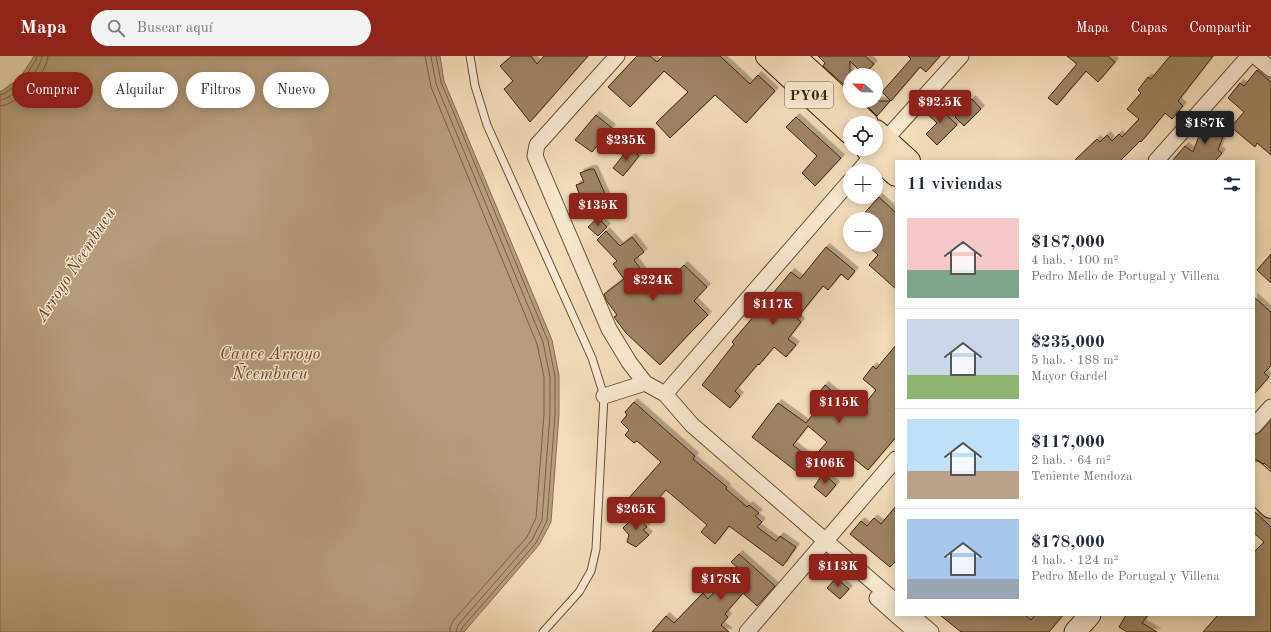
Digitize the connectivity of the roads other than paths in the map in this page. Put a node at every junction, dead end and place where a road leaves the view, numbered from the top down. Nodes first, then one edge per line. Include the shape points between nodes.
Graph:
1 (470, 56) edge
2 (617, 56) edge
3 (767, 56) edge
4 (794, 56) edge
5 (961, 56) edge
6 (1249, 56) edge
7 (1255, 56) edge
8 (1271, 69) edge
9 (859, 116) edge
10 (843, 127) edge
11 (883, 136) edge
12 (883, 148) edge
13 (883, 156) edge
14 (907, 160) edge
15 (1157, 160) edge
16 (895, 174) edge
17 (843, 189) edge
18 (645, 383) junction
19 (665, 394) junction
20 (604, 396) junction
21 (1271, 407) edge
22 (1255, 425) edge
23 (895, 460) edge
24 (1255, 473) edge
25 (1271, 487) edge
26 (1255, 492) edge
27 (1271, 507) edge
28 (822, 544) junction
29 (895, 601) edge
30 (895, 614) edge
31 (897, 616) edge
32 (912, 616) edge
33 (1089, 616) edge
34 (543, 632) edge
35 (747, 632) edge
36 (916, 632) edge
37 (931, 632) edge
38 (1075, 632) edge

1 - 20 lane via 475,86 487,125 592,358
2 - 18 street via 537,145 535,156 609,329 628,362
3 - 10 main road, PY04
4 - 9 main road, PY04
5 - 11 street
6 - 15 street
7 - 8 street
12 - 14 main road
13 - 16 main road
17 - 19 street
18 - 19 street
18 - 20 street
19 - 28 street via 692,425
20 - 34 lane via 596,549 591,571 579,592
21 - 22 street
23 - 28 street
24 - 25 main road
26 - 27 main road
28 - 29 street
28 - 30 street
28 - 35 street
31 - 36 street
32 - 37 street
33 - 38 main road

